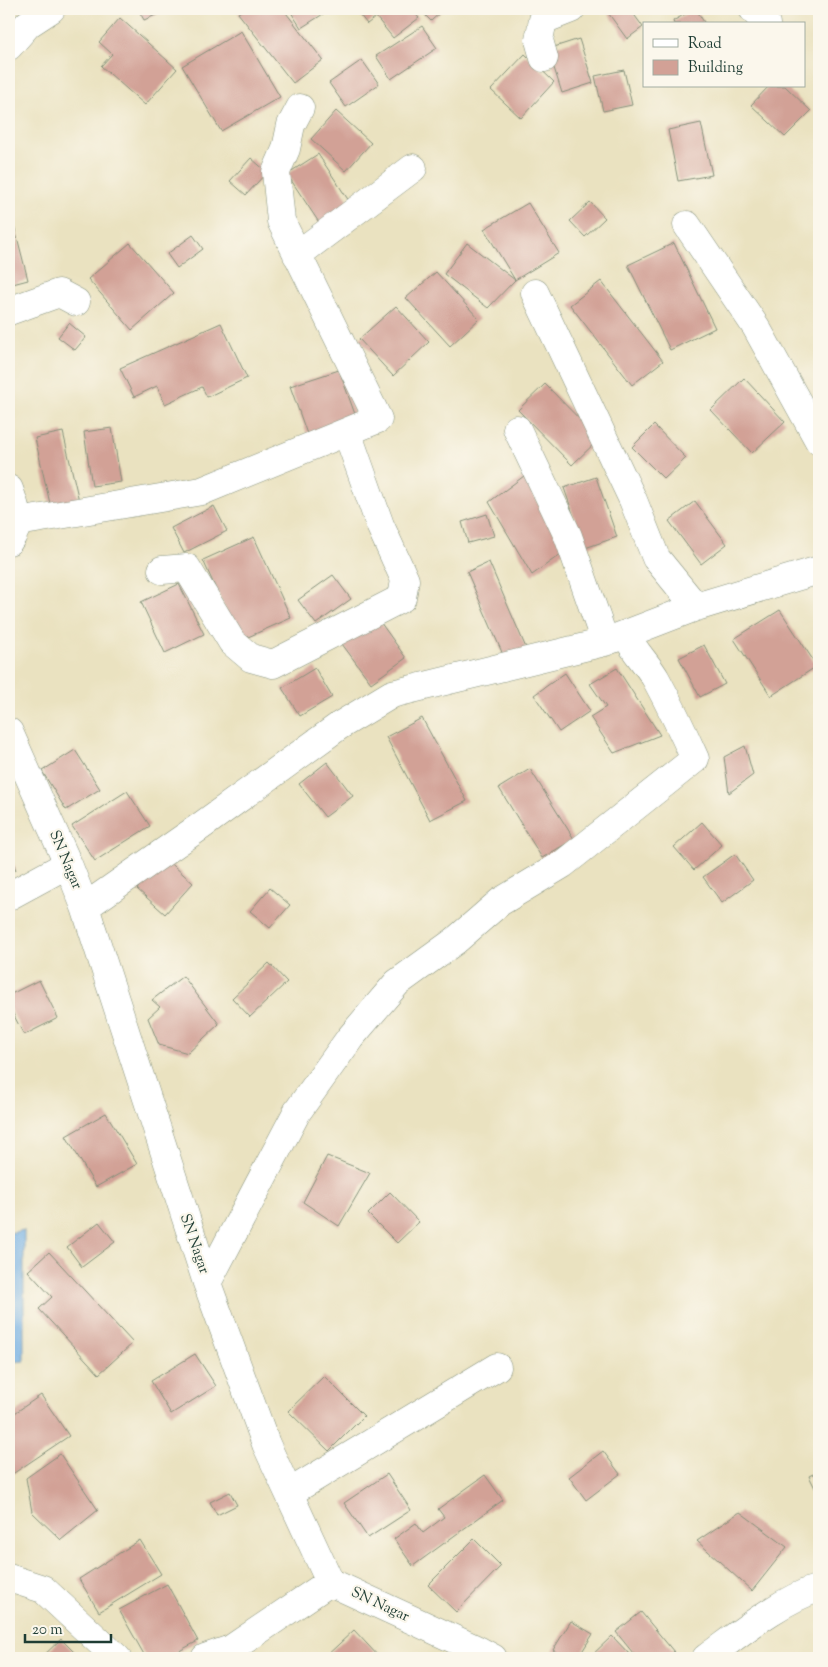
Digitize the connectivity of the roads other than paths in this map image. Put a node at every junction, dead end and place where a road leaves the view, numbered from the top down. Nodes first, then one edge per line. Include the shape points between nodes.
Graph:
1 (51, 9) edge
2 (571, 9) edge
3 (753, 9) edge
4 (20, 17) edge
5 (764, 22) edge
6 (9, 46) edge
7 (544, 58) dead end
8 (300, 108) dead end
9 (413, 168) dead end
10 (687, 225) dead end
11 (297, 255) junction
12 (535, 293) dead end
13 (76, 302) dead end
14 (9, 311) edge
15 (517, 429) dead end
16 (347, 432) junction
17 (819, 441) edge
18 (9, 489) edge
19 (13, 532) edge
20 (162, 570) dead end
21 (819, 570) edge
22 (696, 607) junction
23 (616, 638) junction
24 (9, 732) edge
25 (68, 864) junction
26 (9, 896) edge
27 (85, 907) junction
28 (207, 1283) junction
29 (497, 1367) dead end
30 (289, 1493) junction
31 (9, 1578) edge
32 (330, 1582) junction
33 (819, 1588) edge
34 (117, 1658) edge
35 (205, 1658) edge
36 (493, 1658) edge
37 (706, 1658) edge

1 - 4 street
2 - 7 street via 543,20 539,40
3 - 5 street
4 - 6 street
8 - 11 street via 276,172 281,221
9 - 11 street
10 - 17 street via 756,327
11 - 16 street via 378,419
12 - 22 street via 633,500 656,558
13 - 14 street via 59,293
15 - 23 street
16 - 19 street via 202,491
16 - 20 street via 380,525 405,580 402,598 273,664 251,658 232,642 187,568
18 - 19 street
21 - 22 street
22 - 23 street
23 - 27 street via 392,694 339,726
23 - 28 street via 631,645 655,677 695,759 563,864 500,902 455,941 397,983 350,1038 297,1112
24 - 25 street, SN Nagar
25 - 26 street
25 - 27 street, SN Nagar
27 - 28 street, SN Nagar
28 - 30 street, SN Nagar via 266,1444
29 - 30 street
30 - 32 street, SN Nagar
31 - 34 street via 43,1589
32 - 35 street via 231,1649
32 - 36 street, SN Nagar
33 - 37 street via 759,1620

